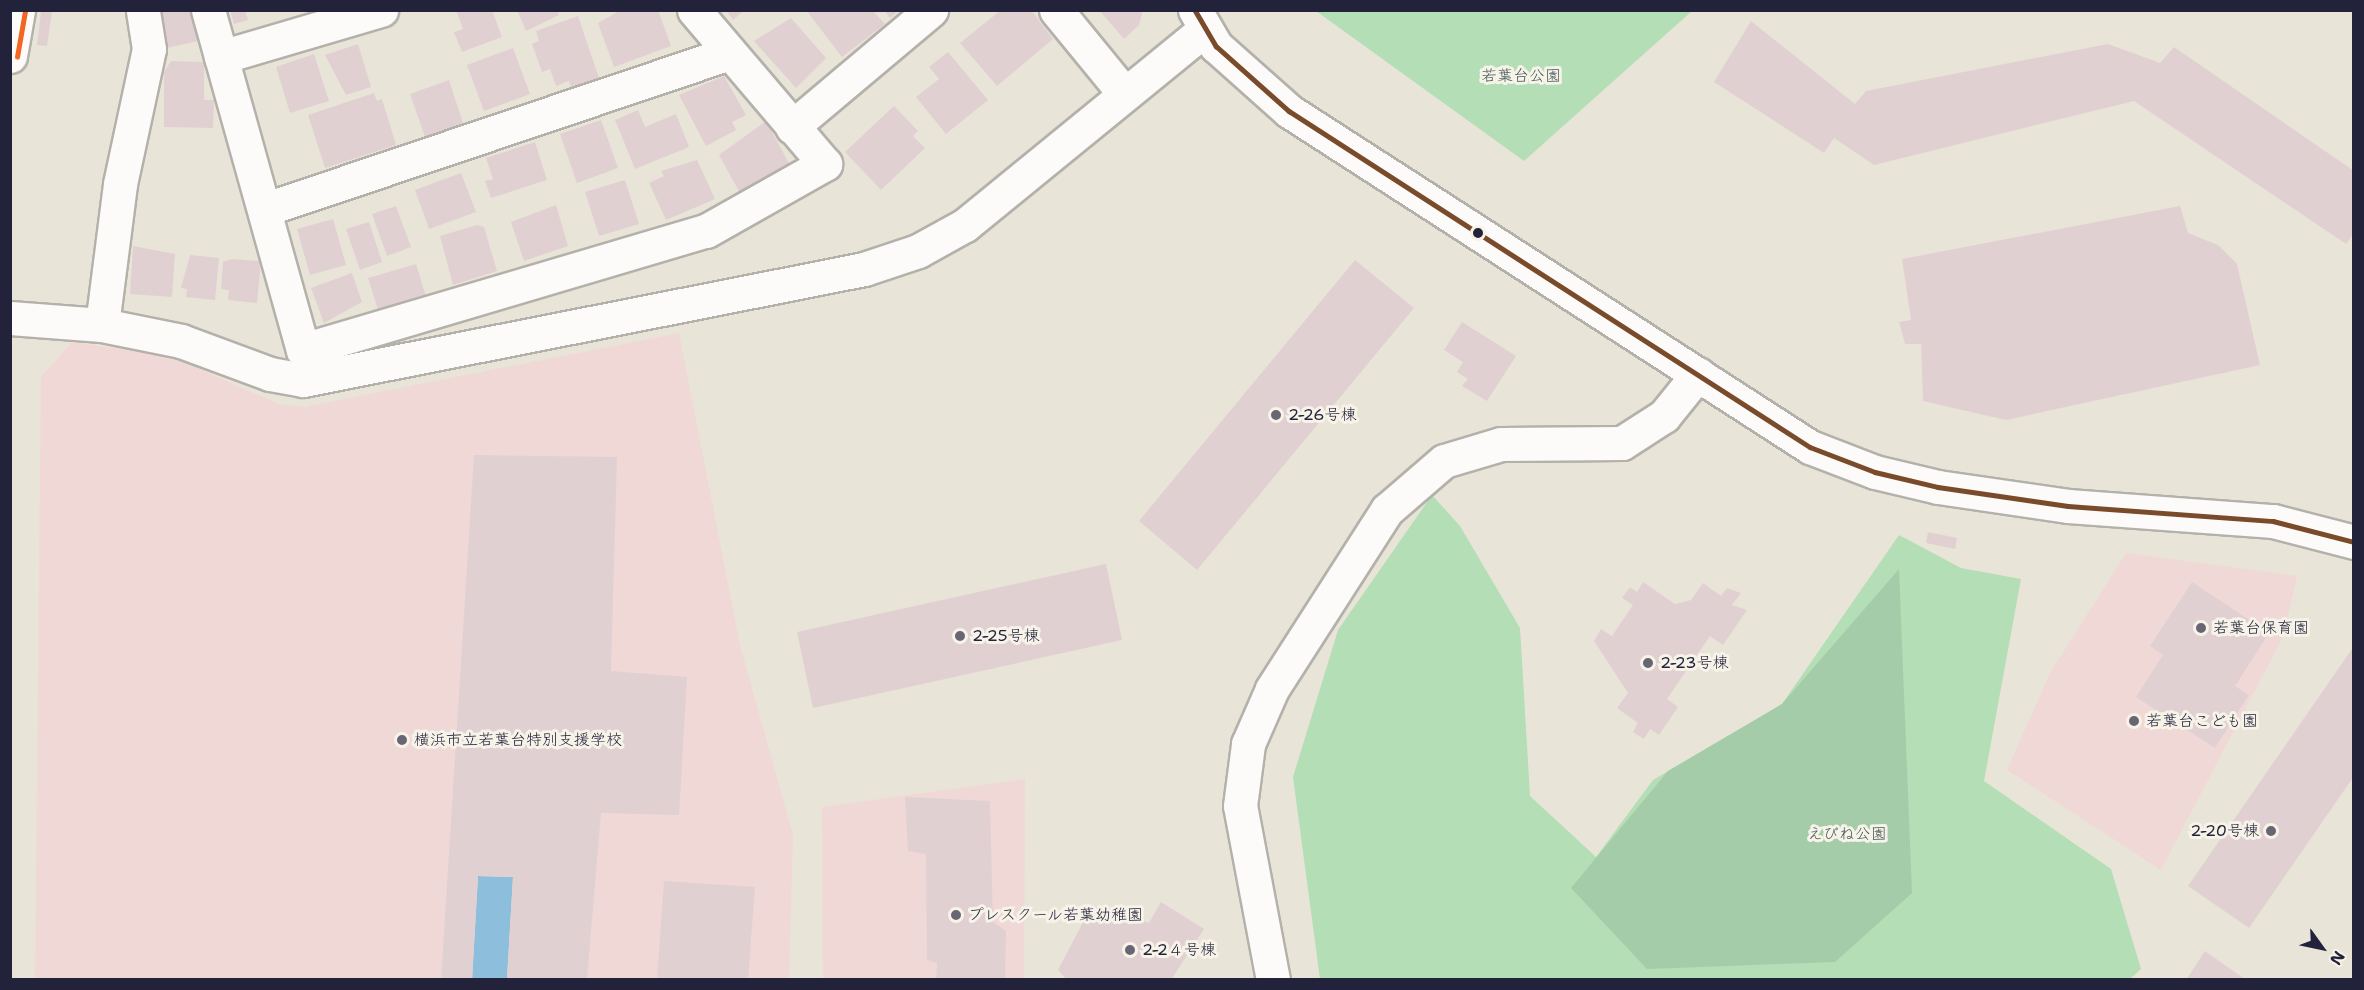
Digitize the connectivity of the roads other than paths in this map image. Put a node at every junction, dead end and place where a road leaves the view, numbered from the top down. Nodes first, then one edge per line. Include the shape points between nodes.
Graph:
1 (18, 10) edge
2 (143, 10) edge
3 (208, 10) edge
4 (381, 10) edge
5 (693, 10) edge
6 (930, 10) edge
7 (1056, 10) edge
8 (1199, 20) edge
9 (729, 53) junction
10 (10, 56) edge
11 (221, 57) junction
12 (1124, 93) junction
13 (792, 127) junction
14 (266, 209) junction
15 (10, 318) edge
16 (102, 325) junction
17 (303, 365) junction
18 (1698, 374) junction
19 (2354, 543) edge
20 (1273, 980) edge

1 - 10 street
2 - 16 street via 149,49 120,184
3 - 11 street
4 - 11 street
5 - 9 street
6 - 13 street
7 - 12 street
8 - 12 street
8 - 18 street via 1246,76 1289,111
9 - 13 street
9 - 14 street
11 - 14 street
12 - 17 street via 965,225 918,251 864,269
13 - 17 street via 825,164 706,231
14 - 17 street
15 - 16 street
16 - 17 street via 181,341 270,374
18 - 19 street via 1810,447 1875,472 2068,506 2273,521
18 - 20 street via 1664,416 1622,443 1501,444 1444,461 1387,510 1272,689 1248,744 1240,806

